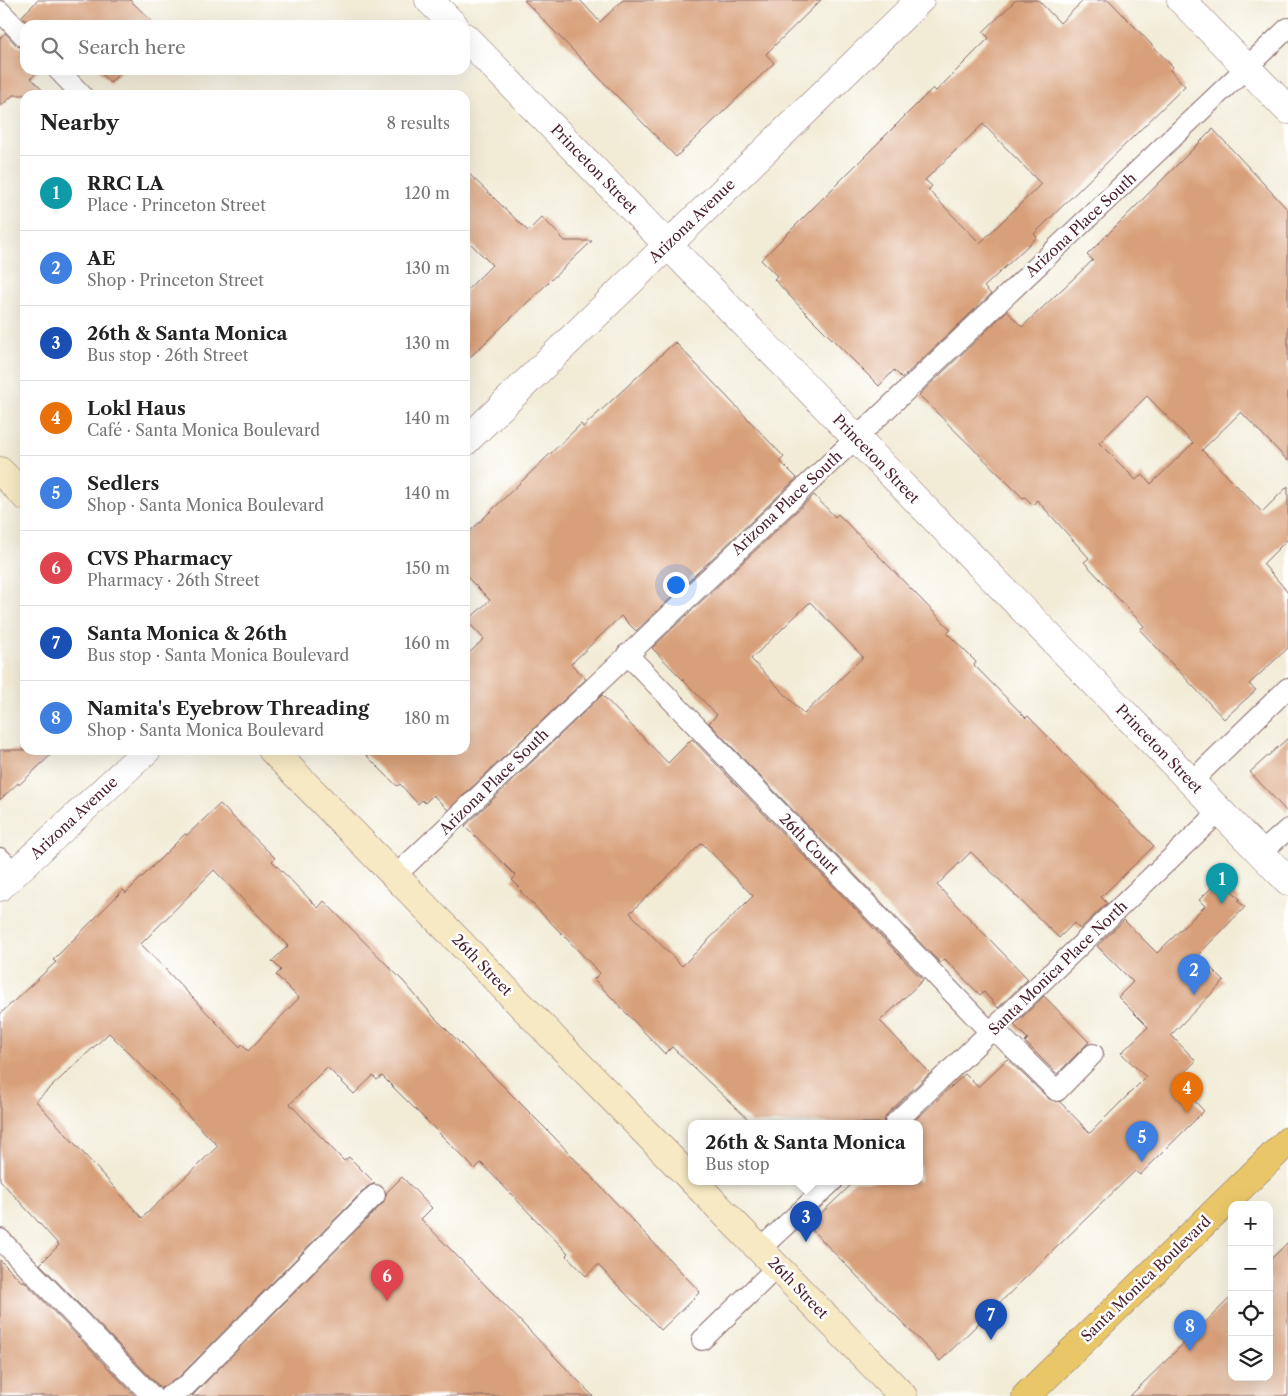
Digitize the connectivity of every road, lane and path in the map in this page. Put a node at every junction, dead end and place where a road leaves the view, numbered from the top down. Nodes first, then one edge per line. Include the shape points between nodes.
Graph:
1 (429, 0) edge
2 (920, 0) edge
3 (1181, 0) edge
4 (0, 11) edge
5 (449, 20) edge
6 (1288, 28) edge
7 (20, 32) edge
8 (470, 42) edge
9 (1246, 67) junction
10 (63, 75) edge
11 (77, 90) edge
12 (1288, 110) edge
13 (668, 245) junction
14 (470, 437) edge
15 (856, 438) junction
16 (0, 470) edge
17 (20, 491) edge
18 (627, 654) junction
19 (1284, 699) edge
20 (141, 755) edge
21 (277, 755) edge
22 (1191, 782) junction
23 (1220, 811) junction
24 (1288, 829) edge
25 (1261, 853) junction
26 (5, 873) edge
27 (396, 876) junction
28 (1288, 881) edge
29 (991, 1033) junction
30 (1093, 1054) dead end
31 (898, 1120) edge
32 (1288, 1141) edge
33 (688, 1175) edge
34 (698, 1185) edge
35 (831, 1185) edge
36 (375, 1195) dead end
37 (0, 1238) edge
38 (769, 1258) junction
39 (702, 1340) dead end
40 (152, 1396) edge
41 (168, 1396) edge
42 (903, 1396) edge
43 (1026, 1396) edge

1 - 5 street
2 - 13 street, Arizona Avenue
3 - 9 street
4 - 7 lane
6 - 9 lane, Arizona Place South
8 - 13 street, Princeton Street
9 - 12 street
9 - 15 lane, Arizona Place South
10 - 11 lane
13 - 14 street, Arizona Avenue
13 - 15 street, Princeton Street
15 - 18 lane, Arizona Place South
15 - 22 street, Princeton Street
16 - 17 main road
18 - 27 lane, Arizona Place South
18 - 29 lane, 26th Court
19 - 22 lane
20 - 26 street, Arizona Avenue
21 - 27 main road, 26th Street
22 - 23 street, Princeton Street
23 - 25 street, Princeton Street
23 - 29 lane, Santa Monica Place North
24 - 25 lane
25 - 28 street, Princeton Street
27 - 33 main road, 26th Street
29 - 30 lane, 26th Court via 1000,1035 1057,1091
29 - 31 lane, Santa Monica Place North
32 - 43 main road, Santa Monica Boulevard
34 - 38 main road, 26th Street
35 - 38 lane
36 - 41 lane via 186,1386
37 - 40 lane
38 - 39 lane
38 - 42 main road, 26th Street

